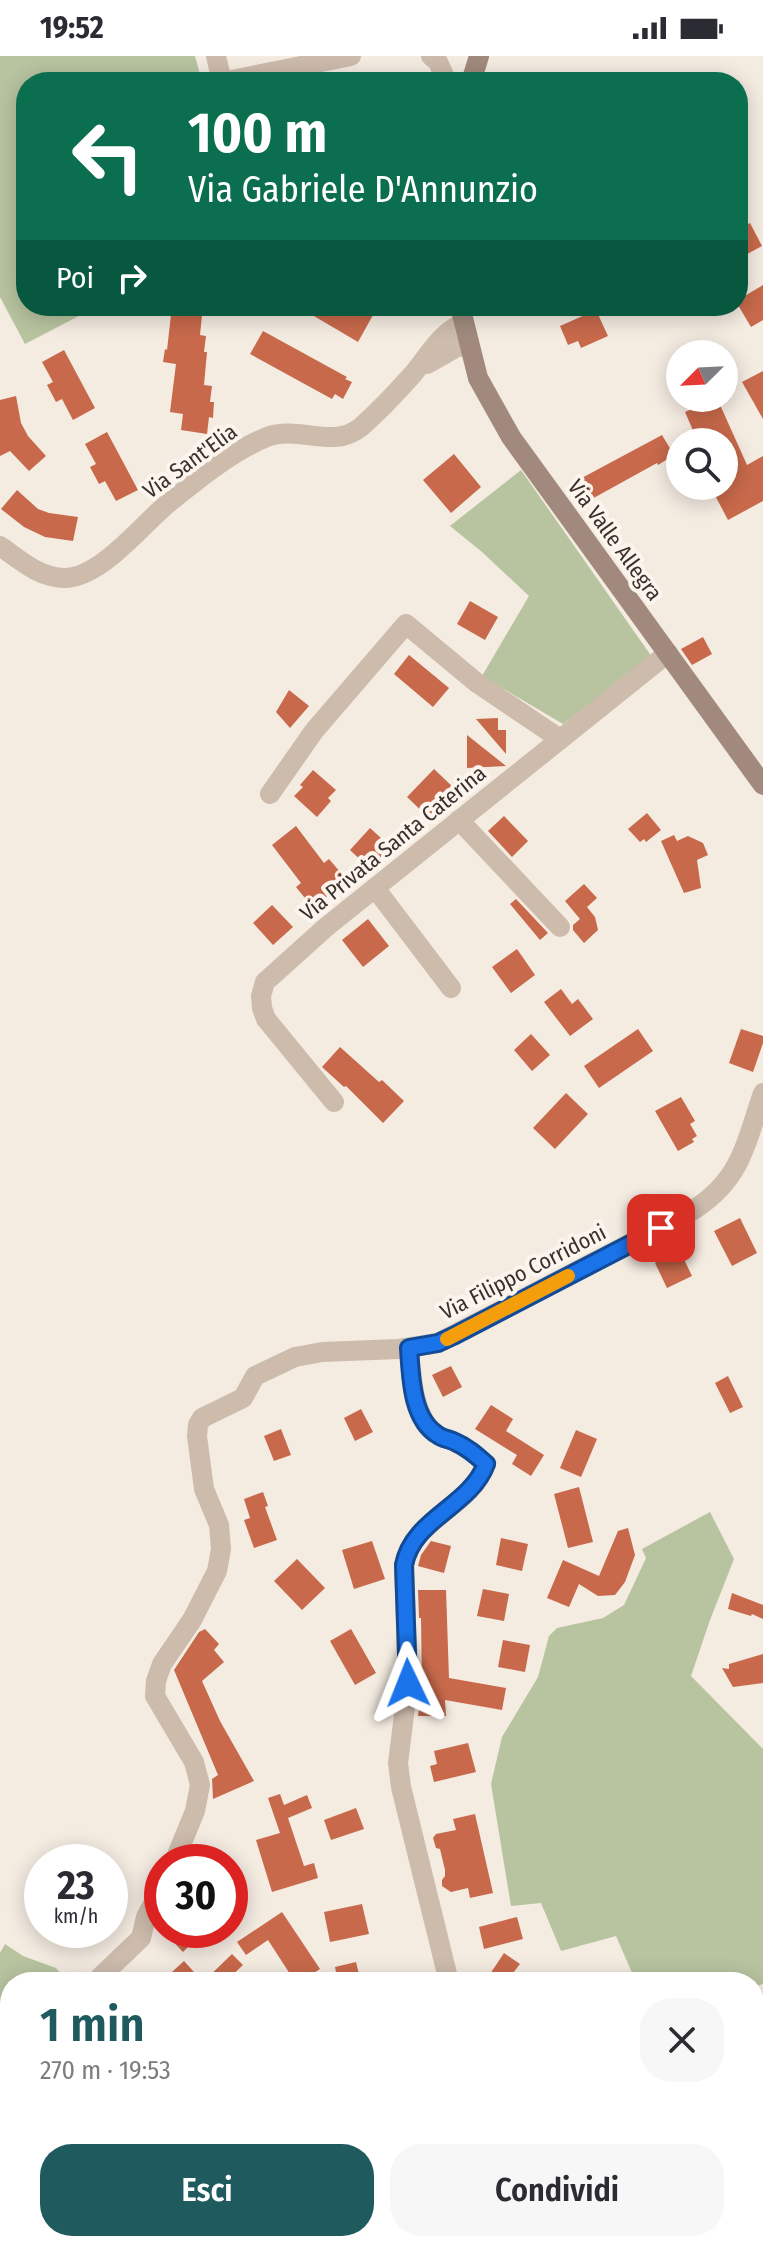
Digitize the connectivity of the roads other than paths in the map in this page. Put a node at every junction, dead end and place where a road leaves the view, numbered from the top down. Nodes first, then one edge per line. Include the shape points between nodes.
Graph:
1 (351, 56) edge
2 (431, 56) edge
3 (272, 72) edge
4 (442, 72) edge
5 (461, 316) edge
6 (462, 316) edge
7 (469, 346) junction
8 (411, 376) junction
9 (0, 546) edge
10 (668, 653) junction
11 (560, 739) junction
12 (763, 785) edge
13 (270, 794) dead end
14 (459, 820) junction
15 (375, 888) junction
16 (560, 927) dead end
17 (451, 988) dead end
18 (763, 1093) edge
19 (334, 1102) dead end
20 (409, 1348) junction
21 (181, 1844) edge
22 (144, 1925) edge
23 (105, 1972) edge
24 (447, 1972) edge

1 - 3 street
2 - 4 street
5 - 8 street
6 - 7 main road, Via Valle Allegra
7 - 8 street via 447,351
7 - 10 main road, Via Valle Allegra via 478,378 511,437
8 - 9 street, Via Sant'Elia via 347,435 266,437 211,470 83,574 67,578 36,572
10 - 11 street, Via Privata Santa Caterina
10 - 12 main road, Via Valle Allegra
11 - 13 street via 477,683 406,624 314,731
11 - 14 street, Via Privata Santa Caterina
14 - 15 street, Via Privata Santa Caterina
14 - 16 street
15 - 17 street
15 - 19 street, Via Privata Santa Caterina via 265,982 261,996 266,1019
18 - 20 street, Via Filippo Corridoni via 739,1163 707,1203 453,1336
20 - 21 street, Via Filippo Corridoni via 295,1357 255,1376 243,1398 198,1425 204,1489 219,1525 221,1549 217,1571 192,1620 162,1664 155,1696 194,1762 200,1785
20 - 24 street via 423,1419 438,1435 474,1452 486,1464 481,1478 418,1536 404,1565 408,1683 398,1763
22 - 23 street via 141,1938

